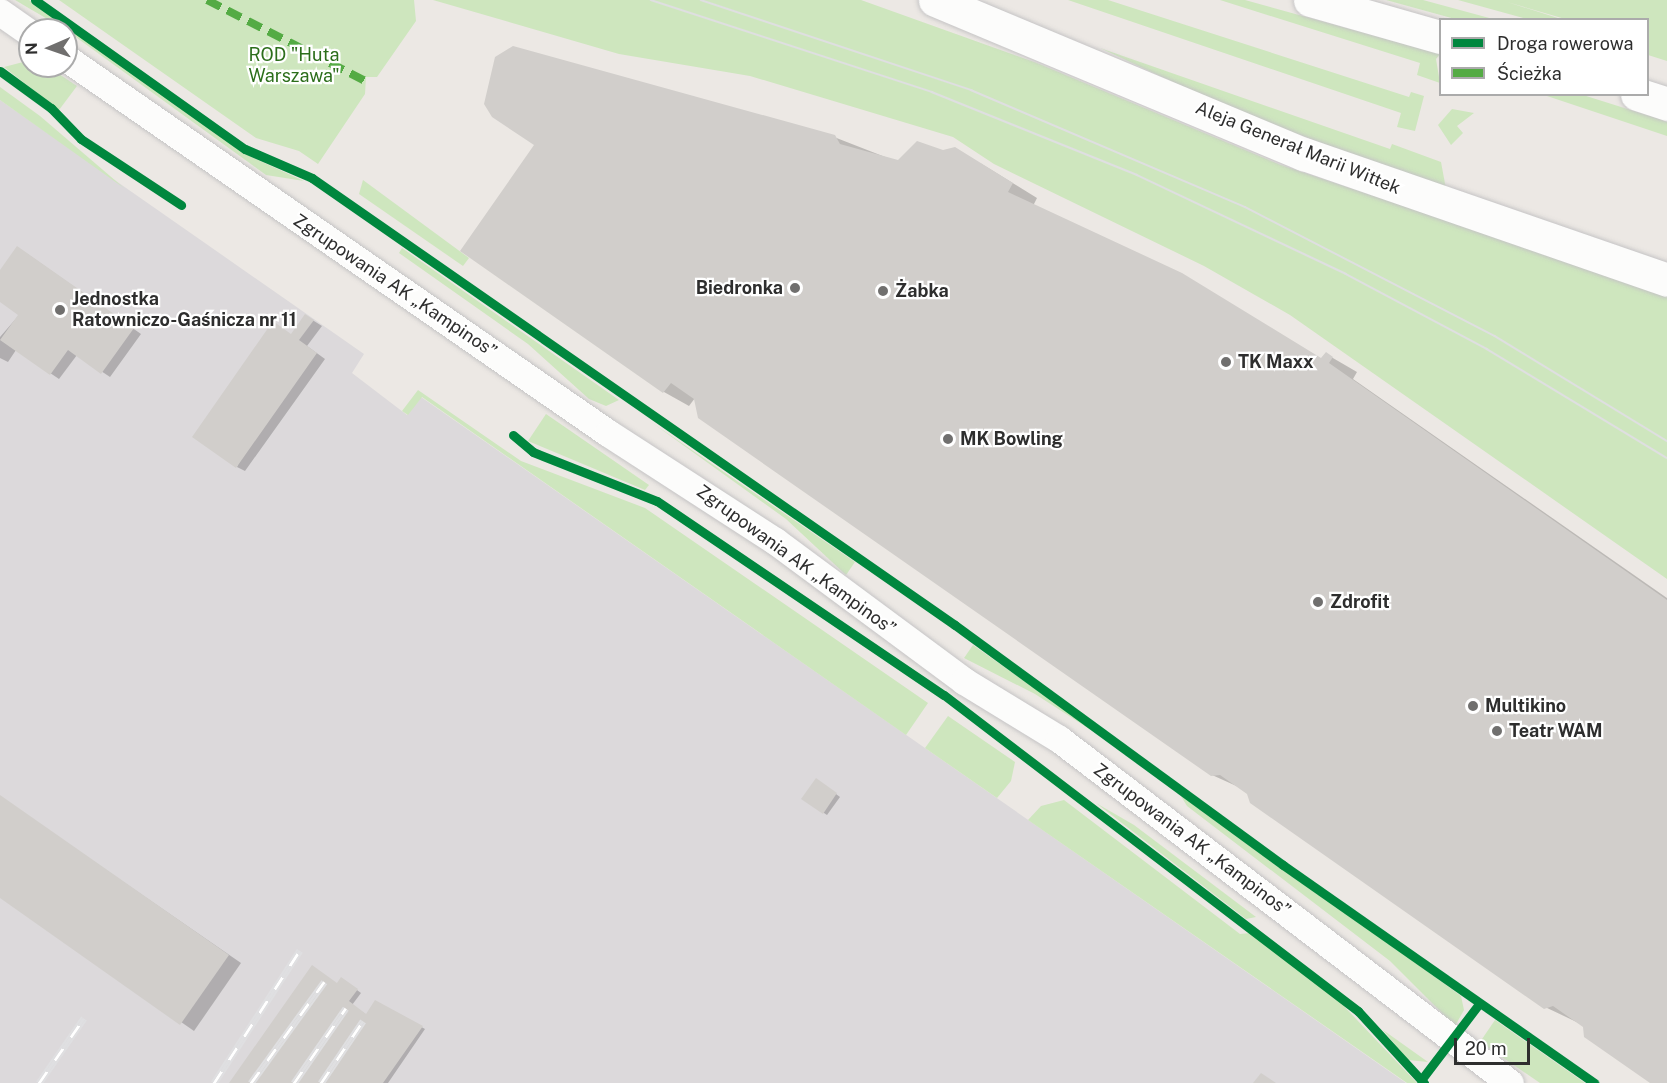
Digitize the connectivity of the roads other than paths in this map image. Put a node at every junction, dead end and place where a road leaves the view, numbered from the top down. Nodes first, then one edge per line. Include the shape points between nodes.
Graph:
1 (935, 0) edge
2 (1310, 0) edge
3 (0, 12) edge
4 (18, 25) edge
5 (1439, 37) edge
6 (78, 66) edge
7 (1643, 96) edge
8 (1667, 104) edge
9 (1667, 280) edge
10 (1510, 1083) edge

1 - 9 main road, Aleja Generał Marii Wittek via 1304,154
2 - 5 main road
3 - 4 street
6 - 10 street, Zgrupowania AK „Kampinos” via 608,433 765,534 957,677 1059,739
7 - 8 main road

